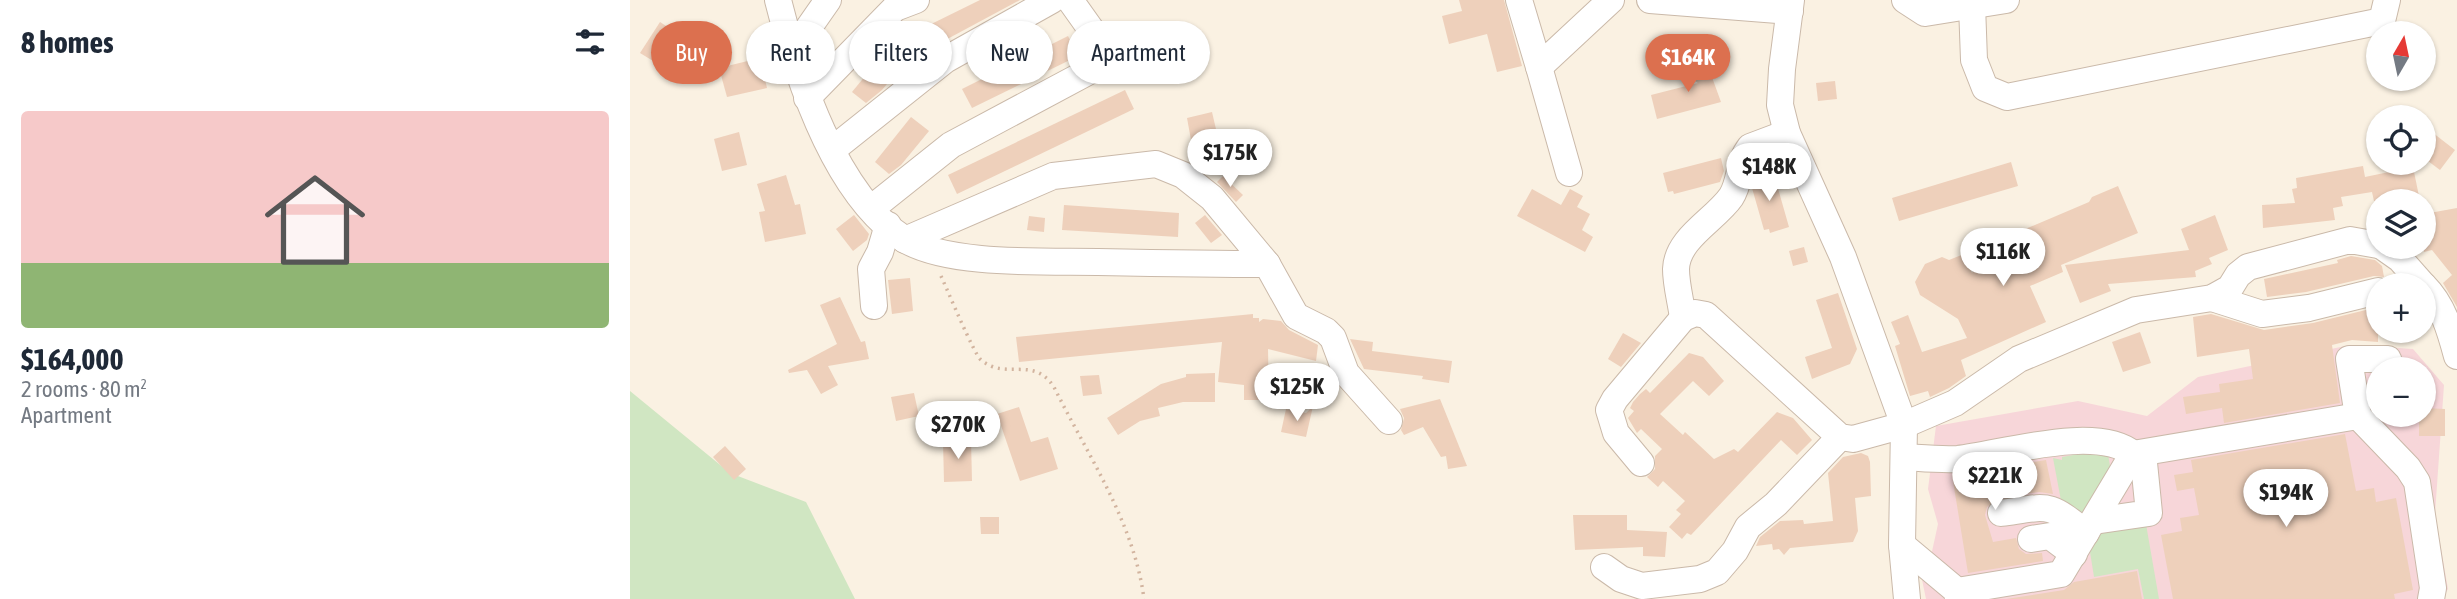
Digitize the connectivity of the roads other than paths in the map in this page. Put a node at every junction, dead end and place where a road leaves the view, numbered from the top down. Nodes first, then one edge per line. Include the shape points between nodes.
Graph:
1 (778, 0) edge
2 (828, 0) edge
3 (916, 0) edge
4 (1519, 0) edge
5 (1611, 0) edge
6 (1650, 0) edge
7 (1905, 0) edge
8 (2006, 0) edge
9 (2387, 0) edge
10 (1065, 1) edge
11 (1972, 5) junction
12 (1790, 6) edge
13 (783, 21) edge
14 (813, 21) edge
15 (1539, 66) junction
16 (802, 84) edge
17 (807, 98) junction
18 (1787, 133) junction
19 (832, 150) junction
20 (1569, 173) dead end
21 (898, 230) junction
22 (2366, 243) edge
23 (1267, 264) junction
24 (2366, 294) edge
25 (2212, 298) junction
26 (2436, 300) edge
27 (874, 306) dead end
28 (1684, 318) junction
29 (2457, 356) edge
30 (2366, 359) edge
31 (2364, 406) edge
32 (1389, 421) dead end
33 (1904, 425) junction
34 (1840, 437) junction
35 (2138, 454) junction
36 (1903, 457) junction
37 (1641, 463) dead end
38 (2001, 513) dead end
39 (2085, 536) junction
40 (2031, 539) dead end
41 (1902, 545) junction
42 (1604, 567) dead end
43 (1958, 595) edge
44 (1906, 599) edge
45 (2431, 599) edge

1 - 13 street
2 - 14 street
3 - 17 street via 895,8
4 - 15 street
5 - 15 street
6 - 12 street
7 - 11 street via 1925,13
8 - 11 street
9 - 11 street via 2382,21 2007,97 1985,88 1974,60
10 - 19 street via 945,60
10 - 21 street via 1112,59 951,145
12 - 18 street via 1780,105
15 - 20 street
16 - 17 street
17 - 19 street
18 - 28 street via 1750,146 1733,193 1679,256 1676,270
18 - 33 street via 1843,257
19 - 21 street via 847,178
21 - 23 street via 986,260
21 - 23 street via 1054,176 1156,164 1183,175 1212,198
21 - 27 street via 871,269
22 - 25 street via 2350,240 2248,267 2230,288
23 - 32 street via 1296,316 1333,338 1346,373
24 - 25 street via 2262,314
25 - 33 street via 2136,310 2019,359 1955,402
26 - 29 street
28 - 34 street via 1695,313 1706,316
28 - 37 street via 1609,410 1616,433
30 - 31 street via 2349,359
31 - 35 street
31 - 45 street via 2417,482
33 - 34 street via 1853,439
33 - 36 street
34 - 42 street via 1748,527 1717,572 1700,579 1642,586
35 - 36 street via 2122,446 2076,440 1956,459
35 - 39 street
35 - 39 street via 2150,513
36 - 41 street
38 - 39 street via 2046,506
39 - 40 street
39 - 43 street via 2061,574
41 - 43 street
41 - 44 street

